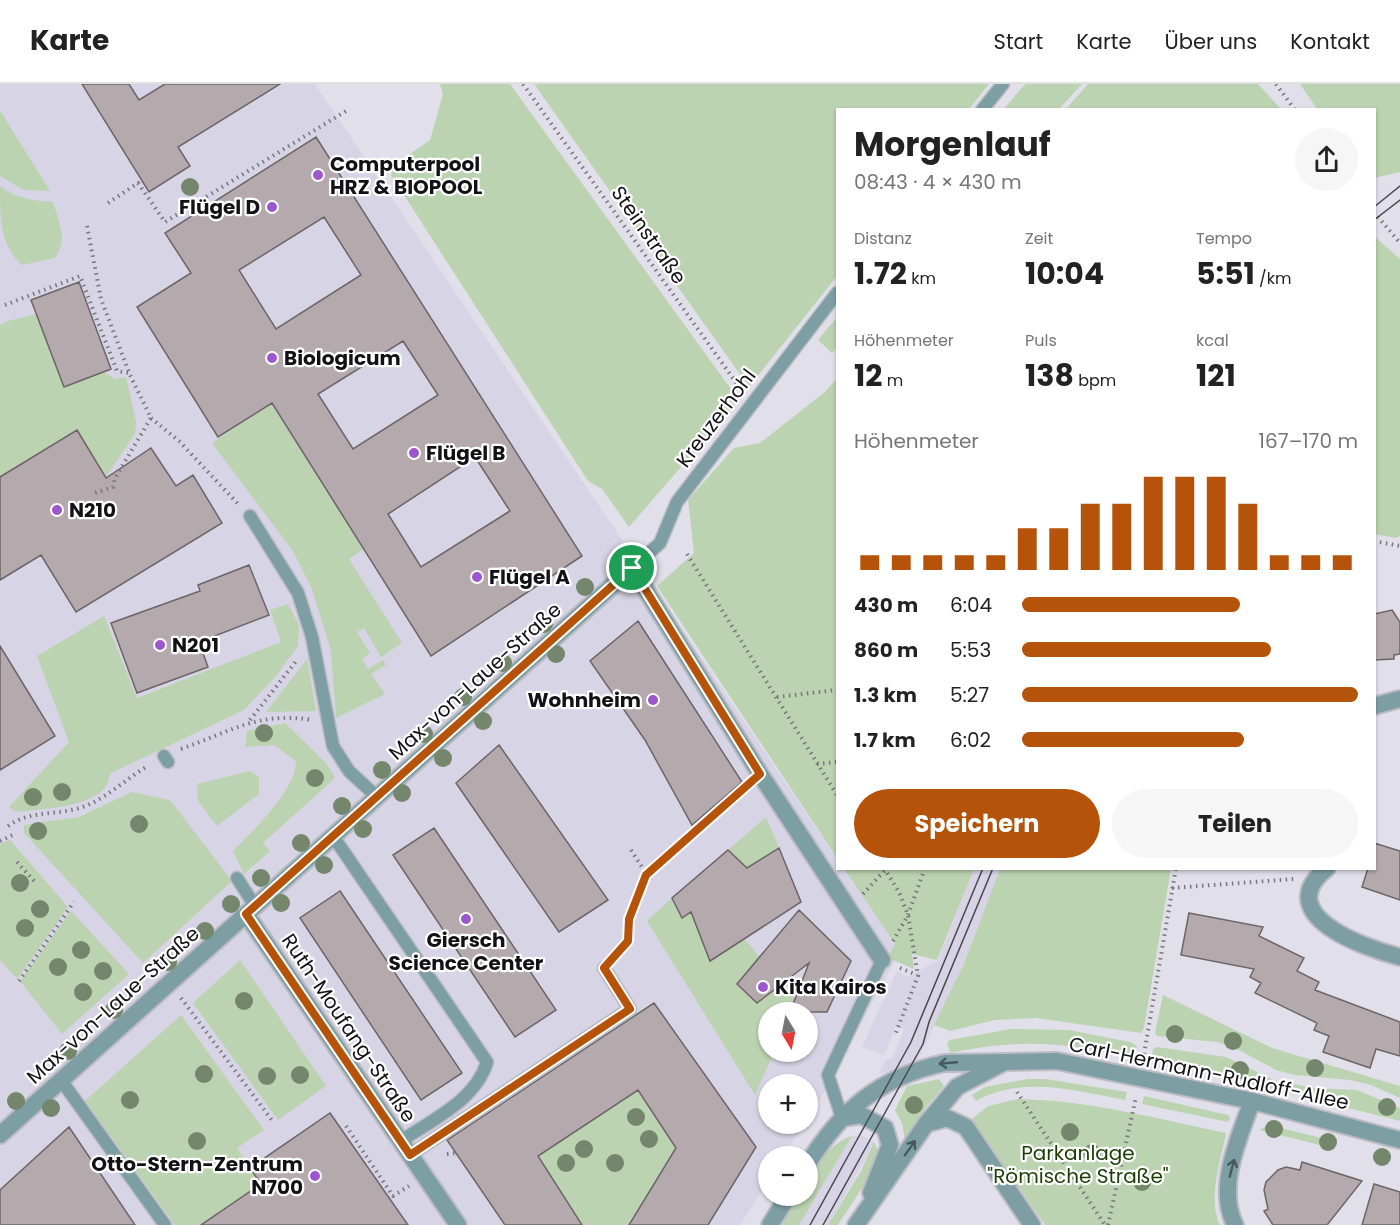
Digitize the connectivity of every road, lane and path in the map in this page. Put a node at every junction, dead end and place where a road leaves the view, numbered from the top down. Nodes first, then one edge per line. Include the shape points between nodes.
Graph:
1 (523, 84) edge
2 (1003, 84) edge
3 (1276, 84) edge
4 (984, 108) edge
5 (1294, 108) edge
6 (346, 111) dead end
7 (108, 203) dead end
8 (1376, 214) edge
9 (87, 226) dead end
10 (1400, 243) edge
11 (836, 294) edge
12 (5, 305) dead end
13 (129, 373) junction
14 (752, 403) junction
15 (151, 418) junction
16 (92, 494) dead end
17 (250, 516) joint
18 (1376, 541) edge
19 (1400, 546) edge
20 (687, 554) dead end
21 (632, 568) junction
22 (312, 636) junction
23 (836, 690) edge
24 (777, 697) junction
25 (1400, 699) edge
26 (1376, 705) edge
27 (250, 721) dead end
28 (836, 762) edge
29 (817, 764) junction
30 (760, 774) junction
31 (836, 793) edge
32 (377, 797) junction
33 (15, 834) dead end
34 (333, 837) junction
35 (0, 841) edge
36 (631, 850) dead end
37 (17, 862) dead end
38 (883, 870) edge
39 (885, 870) edge
40 (924, 870) edge
41 (1176, 870) edge
42 (1318, 871) edge
43 (646, 875) junction
44 (237, 878) dead end
45 (34, 881) dead end
46 (1172, 888) junction
47 (74, 902) dead end
48 (849, 909) junction
49 (250, 910) junction
50 (908, 915) junction
51 (1400, 957) edge
52 (882, 960) junction
53 (604, 968) joint
54 (19, 981) dead end
55 (166, 986) junction
56 (895, 1035) dead end
57 (1007, 1062) junction
58 (1140, 1076) junction
59 (61, 1080) junction
60 (1017, 1092) dead end
61 (1252, 1101) junction
62 (1134, 1108) dead end
63 (842, 1118) junction
64 (274, 1123) dead end
65 (926, 1124) junction
66 (346, 1126) dead end
67 (0, 1135) edge
68 (1400, 1140) edge
69 (405, 1148) junction
70 (818, 1150) edge
71 (390, 1192) dead end
72 (782, 1206) edge
73 (860, 1219) edge
74 (165, 1225) edge
75 (458, 1225) edge
76 (770, 1225) edge
77 (1032, 1225) edge
78 (1107, 1225) edge
79 (1235, 1225) edge

1 - 14 path, Steinstraße
2 - 4 lane
3 - 5 path
6 - 7 path via 165,222 138,183
8 - 10 path
9 - 13 path via 101,299
11 - 14 lane, Kreuzerhohl
12 - 13 path via 80,276 117,371
13 - 15 path
14 - 21 lane, Kreuzerhohl via 677,502 660,543
15 - 16 path via 112,487
15 - 17 path via 179,441
17 - 22 lane via 298,593
18 - 19 path
20 - 24 path
21 - 30 street
21 - 32 street, Max-von-Laue-Straße
22 - 27 path
22 - 32 lane via 333,746 350,771
23 - 24 path
24 - 29 path
25 - 26 street
28 - 29 path
29 - 31 path
30 - 43 path
30 - 48 street
32 - 34 street, Max-von-Laue-Straße
33 - 35 path
34 - 49 street, Max-von-Laue-Straße
34 - 69 lane via 487,1062 473,1091
36 - 43 path
37 - 45 path
38 - 48 path
39 - 50 path
40 - 50 path
41 - 46 path
42 - 46 path
42 - 51 street via 1310,906 1326,927 1377,951
43 - 53 path via 629,919 628,941
44 - 49 lane
46 - 58 path
47 - 54 path
48 - 52 street
49 - 55 street, Max-von-Laue-Straße
49 - 69 street, Ruth-Moufang-Straße
50 - 52 path
50 - 56 path via 918,976
52 - 63 lane via 828,1075
53 - 69 lane via 630,1009
55 - 59 street, Max-von-Laue-Straße
55 - 64 path via 185,1001
57 - 58 street, Carl-Hermann-Rudloff-Allee via 1057,1061
57 -> 63 street, Carl-Hermann-Rudloff-Allee via 928,1066 858,1100
57 - 65 street via 957,1087
58 - 61 street, Carl-Hermann-Rudloff-Allee
59 - 67 street, Max-von-Laue-Straße
59 - 74 lane
60 - 78 path
61 - 68 street, Carl-Hermann-Rudloff-Allee
79 -> 61 street via 1230,1216 1227,1186
62 - 78 path
63 - 70 street, Carl-Hermann-Rudloff-Allee
63 - 73 street via 861,1115 879,1122 890,1145
73 -> 65 street
65 - 77 street via 946,1118 966,1127
66 - 71 path
69 - 75 street, Ruth-Moufang-Straße
72 - 76 street

